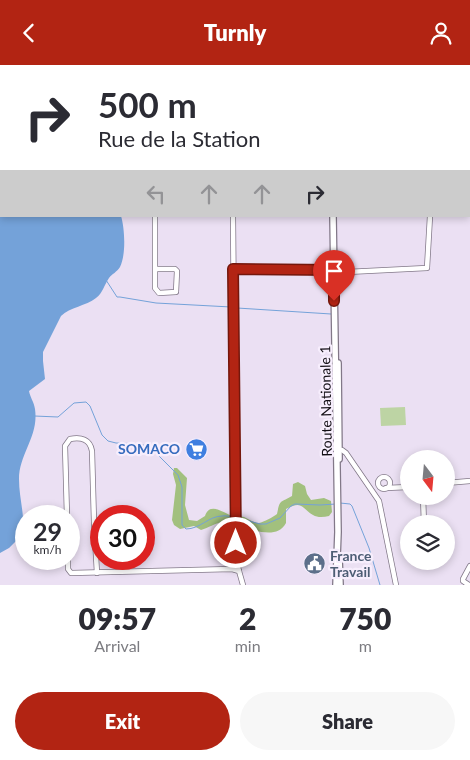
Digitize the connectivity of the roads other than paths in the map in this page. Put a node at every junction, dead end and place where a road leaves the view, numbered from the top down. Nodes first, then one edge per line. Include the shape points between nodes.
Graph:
1 (154, 217) edge
2 (233, 217) edge
3 (333, 217) edge
4 (337, 217) edge
5 (430, 217) edge
6 (155, 269) junction
7 (233, 269) junction
8 (334, 270) junction
9 (347, 272) dead end
10 (337, 450) junction
11 (337, 459) junction
12 (350, 460) junction
13 (470, 481) edge
14 (455, 482) edge
15 (378, 483) junction
16 (368, 485) junction
17 (390, 487) junction
18 (400, 487) edge
19 (380, 488) junction
20 (372, 490) junction
21 (67, 505) edge
22 (338, 533) junction
23 (470, 566) edge
24 (69, 570) edge
25 (239, 571) junction
26 (97, 573) junction
27 (243, 585) edge
28 (336, 585) edge
29 (340, 585) edge
30 (396, 585) edge
31 (469, 585) edge

1 - 6 street
2 - 7 street
3 - 8 main road, Route Nationale 1
4 - 10 main road, Route Nationale 1
5 - 9 street via 427,268
6 - 6 street via 177,271 176,293 156,291
7 - 8 street
7 - 25 street via 236,559
8 - 10 main road, Route Nationale 1
10 - 11 main road, Route Nationale 1
10 - 12 street via 346,453
11 - 12 street
11 - 22 main road, Route Nationale 1
12 - 16 street
13 - 14 street
15 - 16 street
15 - 17 street via 385,477
15 - 19 street
16 - 20 street
17 - 18 street
17 - 19 street
19 - 20 street
20 - 30 street via 379,501
21 - 26 street via 64,446 70,439 85,439 92,451
22 - 28 main road, Route Nationale 1
22 - 29 main road, Route Nationale 1
23 - 31 street via 463,579
24 - 26 street via 71,573
25 - 26 street via 224,568
25 - 27 street

